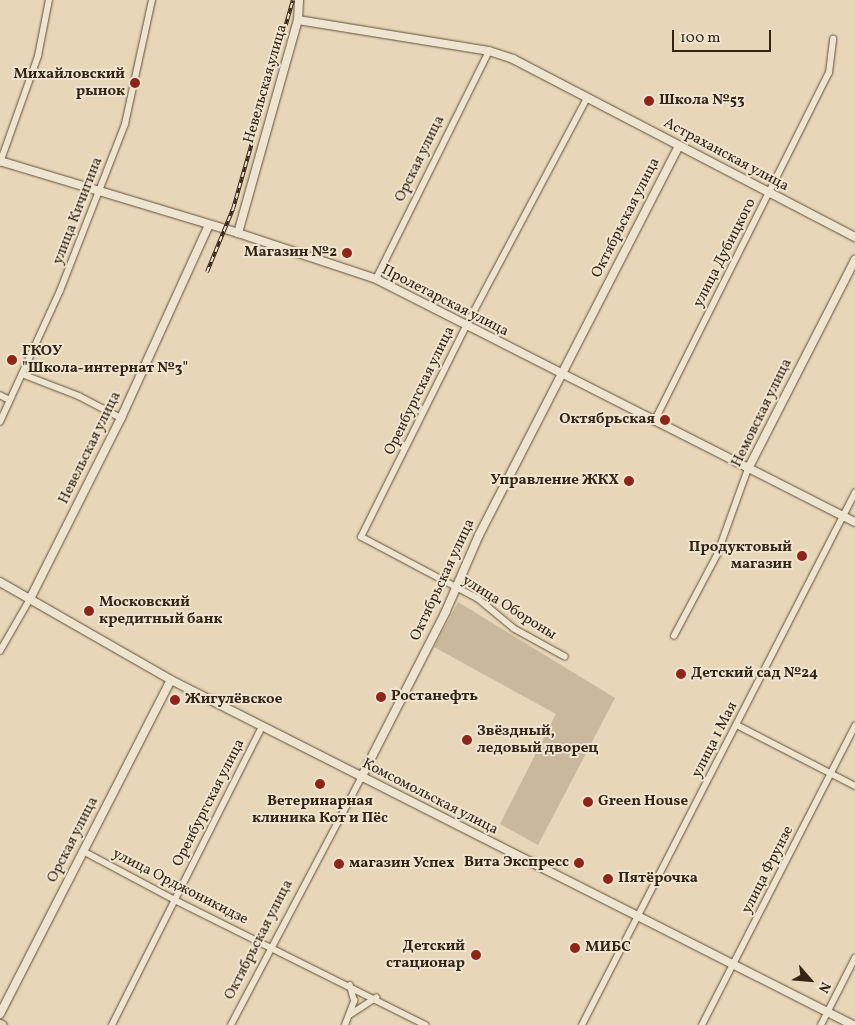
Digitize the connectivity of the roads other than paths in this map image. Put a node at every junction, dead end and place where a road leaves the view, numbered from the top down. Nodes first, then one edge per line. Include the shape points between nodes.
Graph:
1 (49, 0) edge
2 (152, 0) edge
3 (299, 0) edge
4 (298, 20) junction
5 (833, 39) dead end
6 (488, 52) junction
7 (587, 98) junction
8 (679, 146) junction
9 (0, 162) edge
10 (101, 190) junction
11 (769, 194) junction
12 (209, 224) junction
13 (238, 233) junction
14 (855, 237) edge
15 (855, 260) edge
16 (376, 279) junction
17 (466, 326) junction
18 (22, 374) junction
19 (561, 376) junction
20 (0, 395) edge
21 (8, 399) junction
22 (121, 418) junction
23 (0, 422) edge
24 (654, 422) junction
25 (748, 469) junction
26 (855, 493) edge
27 (843, 516) junction
28 (855, 522) edge
29 (361, 537) joint
30 (0, 582) edge
31 (456, 589) junction
32 (30, 599) junction
33 (674, 636) dead end
34 (0, 651) edge
35 (565, 657) dead end
36 (171, 680) junction
37 (737, 725) junction
38 (855, 726) edge
39 (262, 727) junction
40 (831, 773) junction
41 (360, 778) junction
42 (855, 786) edge
43 (83, 851) junction
44 (174, 900) junction
45 (639, 916) junction
46 (271, 946) junction
47 (855, 958) edge
48 (734, 964) junction
49 (350, 986) junction
50 (376, 998) junction
51 (828, 1012) junction
52 (0, 1014) edge
53 (351, 1014) junction
54 (112, 1025) edge
55 (231, 1025) edge
56 (346, 1025) edge
57 (426, 1025) edge
58 (582, 1025) edge
59 (702, 1025) edge
60 (821, 1025) edge
61 (853, 1025) edge

1 - 9 street via 38,56
2 - 10 street, улица Кичигина via 132,103
3 - 4 main road, Невельская улица
4 - 6 main road, Астраханская улица
4 - 13 main road, Невельская улица
5 - 11 street, улица Дубицкого via 830,73
6 - 7 main road, Астраханская улица via 513,59
6 - 16 street, Орская улица
7 - 8 main road, Астраханская улица
7 - 17 street, Оренбургская улица
8 - 11 main road, Астраханская улица
8 - 19 main road, Октябрьская улица
9 - 10 main road, Пролетарская улица
10 - 12 main road, Пролетарская улица
10 - 18 street, улица Кичигина
11 - 14 main road, Астраханская улица
11 - 24 street, улица Дубицкого
12 - 13 main road, Пролетарская улица
12 - 22 main road, Невельская улица
13 - 16 main road, Пролетарская улица
15 - 25 main road, Немовская улица
16 - 17 main road, Пролетарская улица
17 - 19 main road, Пролетарская улица
17 - 29 street, Оренбургская улица
18 - 21 street, улица Кичигина
18 - 22 street via 79,396
19 - 24 main road, Пролетарская улица
19 - 31 main road, Октябрьская улица via 479,535
20 - 21 street
21 - 23 street, улица Кичигина
22 - 32 main road, Невельская улица
24 - 25 main road, Пролетарская улица
25 - 27 main road, Пролетарская улица
25 - 33 street, Немовская улица via 717,555
26 - 27 street, улица 1 Мая
27 - 28 main road, Пролетарская улица
27 - 37 street, улица 1 Мая
29 - 31 street, улица Обороны
30 - 32 main road, Комсомольская улица
31 - 35 street, улица Обороны via 478,599 514,629
31 - 41 main road, Октябрьская улица
32 - 34 street, Невельская улица
32 - 36 main road, Комсомольская улица
36 - 39 main road, Комсомольская улица
36 - 43 main road, Орская улица
37 - 40 street
37 - 45 street, улица 1 Мая
38 - 40 street, улица Фрунзе
39 - 41 main road, Комсомольская улица
39 - 44 street, Оренбургская улица
40 - 42 street
40 - 48 street, улица Фрунзе
41 - 45 main road, Комсомольская улица
41 - 46 street, Октябрьская улица
43 - 44 street, улица Орджоникидзе
43 - 52 main road, Орская улица
44 - 46 street, улица Орджоникидзе
44 - 54 street, Оренбургская улица
45 - 48 main road, Комсомольская улица
45 - 58 street, улица 1 Мая
46 - 49 street, улица Орджоникидзе
46 - 55 street, Октябрьская улица
47 - 51 street
48 - 51 main road, Комсомольская улица
48 - 59 street, улица Фрунзе
49 - 50 street, улица Орджоникидзе
49 - 53 street via 354,1001
50 - 53 street
50 - 57 street, улица Орджоникидзе
51 - 60 street
51 - 61 main road, Комсомольская улица
53 - 56 street

